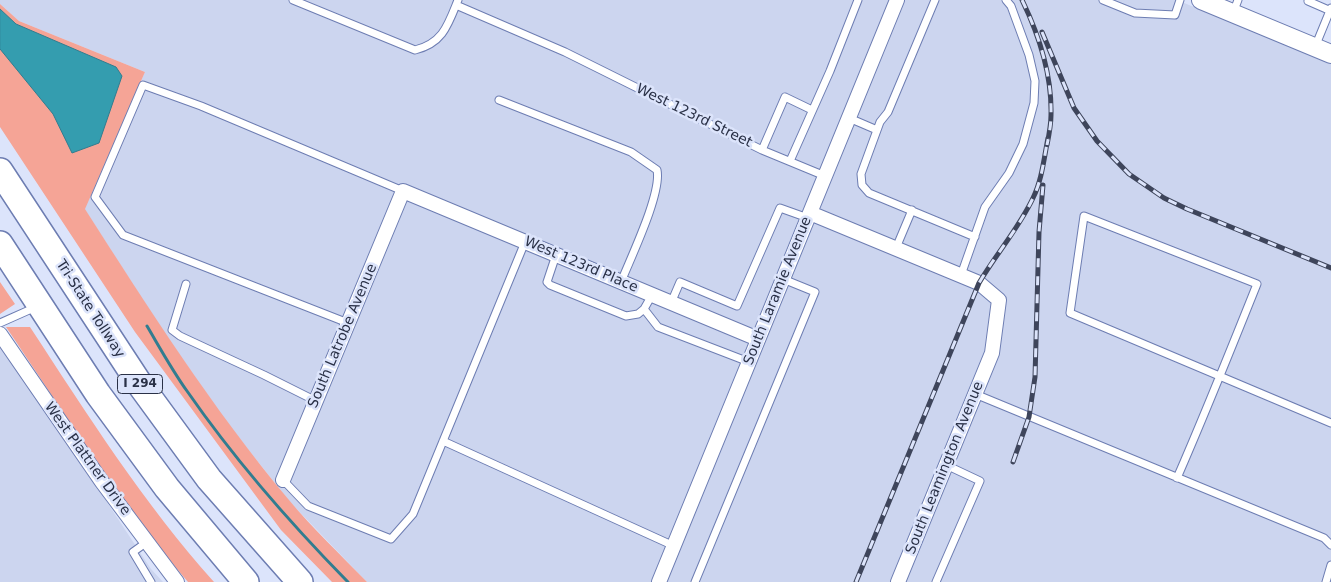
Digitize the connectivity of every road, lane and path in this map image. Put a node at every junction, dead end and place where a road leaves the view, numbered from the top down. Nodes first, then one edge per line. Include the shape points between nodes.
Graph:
1 (293, 0) edge
2 (858, 0) edge
3 (897, 0) edge
4 (935, 0) edge
5 (1006, 0) edge
6 (1104, 0) edge
7 (1180, 0) edge
8 (1201, 0) edge
9 (1308, 1) edge
10 (457, 2) edge
11 (1236, 7) edge
12 (1331, 10) edge
13 (1323, 51) edge
14 (499, 100) dead end
15 (812, 110) junction
16 (849, 118) junction
17 (877, 130) junction
18 (762, 150) junction
19 (790, 161) junction
20 (0, 170) edge
21 (825, 176) junction
22 (403, 191) junction
23 (912, 210) junction
24 (809, 215) junction
25 (974, 236) junction
26 (525, 242) junction
27 (0, 244) edge
28 (896, 248) junction
29 (556, 255) junction
30 (960, 274) junction
31 (783, 279) junction
32 (621, 282) junction
33 (186, 284) dead end
34 (652, 295) junction
35 (671, 303) junction
36 (40, 305) junction
37 (644, 309) junction
38 (0, 322) edge
39 (348, 323) junction
40 (0, 334) edge
41 (758, 339) junction
42 (749, 362) junction
43 (1221, 376) junction
44 (976, 394) junction
45 (316, 401) junction
46 (1331, 423) edge
47 (443, 441) junction
48 (946, 466) junction
49 (1177, 478) junction
50 (283, 480) joint
51 (147, 542) junction
52 (1331, 545) edge
53 (674, 546) junction
54 (1331, 564) edge
55 (151, 582) edge
56 (177, 582) edge
57 (246, 582) edge
58 (300, 582) edge
59 (659, 582) edge
60 (694, 582) edge
61 (898, 582) edge
62 (936, 582) edge
63 (1326, 582) edge

1 - 10 lane via 415,50 427,47 440,37
2 - 15 lane
3 - 16 street, South Laramie Avenue
4 - 17 lane via 888,112
5 - 25 lane via 1029,55 1035,81 1034,104 1023,144 1009,174 986,207
6 - 7 lane via 1135,14 1175,15
8 - 11 street
9 - 12 lane
10 - 18 lane, West 123rd Street
11 - 13 street
12 - 13 lane
14 - 32 lane via 631,152 657,170 654,198
15 - 18 lane via 785,97
15 - 19 lane
16 - 17 lane
16 - 21 street, South Laramie Avenue
17 - 23 lane via 861,174 862,185 869,193
18 - 19 lane, West 123rd Street
19 - 21 lane, West 123rd Street
20 - 58 highway, Tri-State Tollway / I 294 via 141,386 209,479
21 - 24 street, South Laramie Avenue
22 - 26 street, West 123rd Place
22 - 39 street, South Latrobe Avenue
22 - 39 lane via 143,85 95,197 123,235
23 - 25 lane
23 - 28 lane
24 - 28 street
24 - 31 street, South Laramie Avenue
24 - 35 lane via 780,208 737,306 680,282
25 - 30 lane
26 - 29 street, West 123rd Place
26 - 47 lane
27 - 36 highway, I 294
28 - 30 street
29 - 32 street, West 123rd Place
29 - 37 lane via 548,282 550,285 626,316
30 - 44 street, South Leamington Avenue via 980,283 999,300 992,353
31 - 41 street, South Laramie Avenue
31 - 60 lane via 815,292
32 - 34 street, West 123rd Place
33 - 45 lane via 172,330
34 - 35 street, West 123rd Place
34 - 37 lane
35 - 41 street, West 123rd Place
36 - 38 lane
36 - 57 highway, I 294 via 98,394 167,488
37 - 42 lane via 658,327
39 - 45 street, South Latrobe Avenue
40 - 51 street, West Plattner Drive
41 - 42 street, South Laramie Avenue
42 - 53 street, South Laramie Avenue
43 - 43 lane via 1257,284 1084,216 1070,313
43 - 46 lane
43 - 49 lane
44 - 48 street, South Leamington Avenue
44 - 49 lane
45 - 50 street, South Latrobe Avenue
47 - 50 lane via 413,514 392,540 308,506
47 - 53 lane
48 - 61 street, South Leamington Avenue
48 - 62 lane via 980,480
49 - 52 lane via 1324,538
51 - 55 lane via 133,552
51 - 56 street, West Plattner Drive
53 - 59 street, South Laramie Avenue
54 - 63 lane

